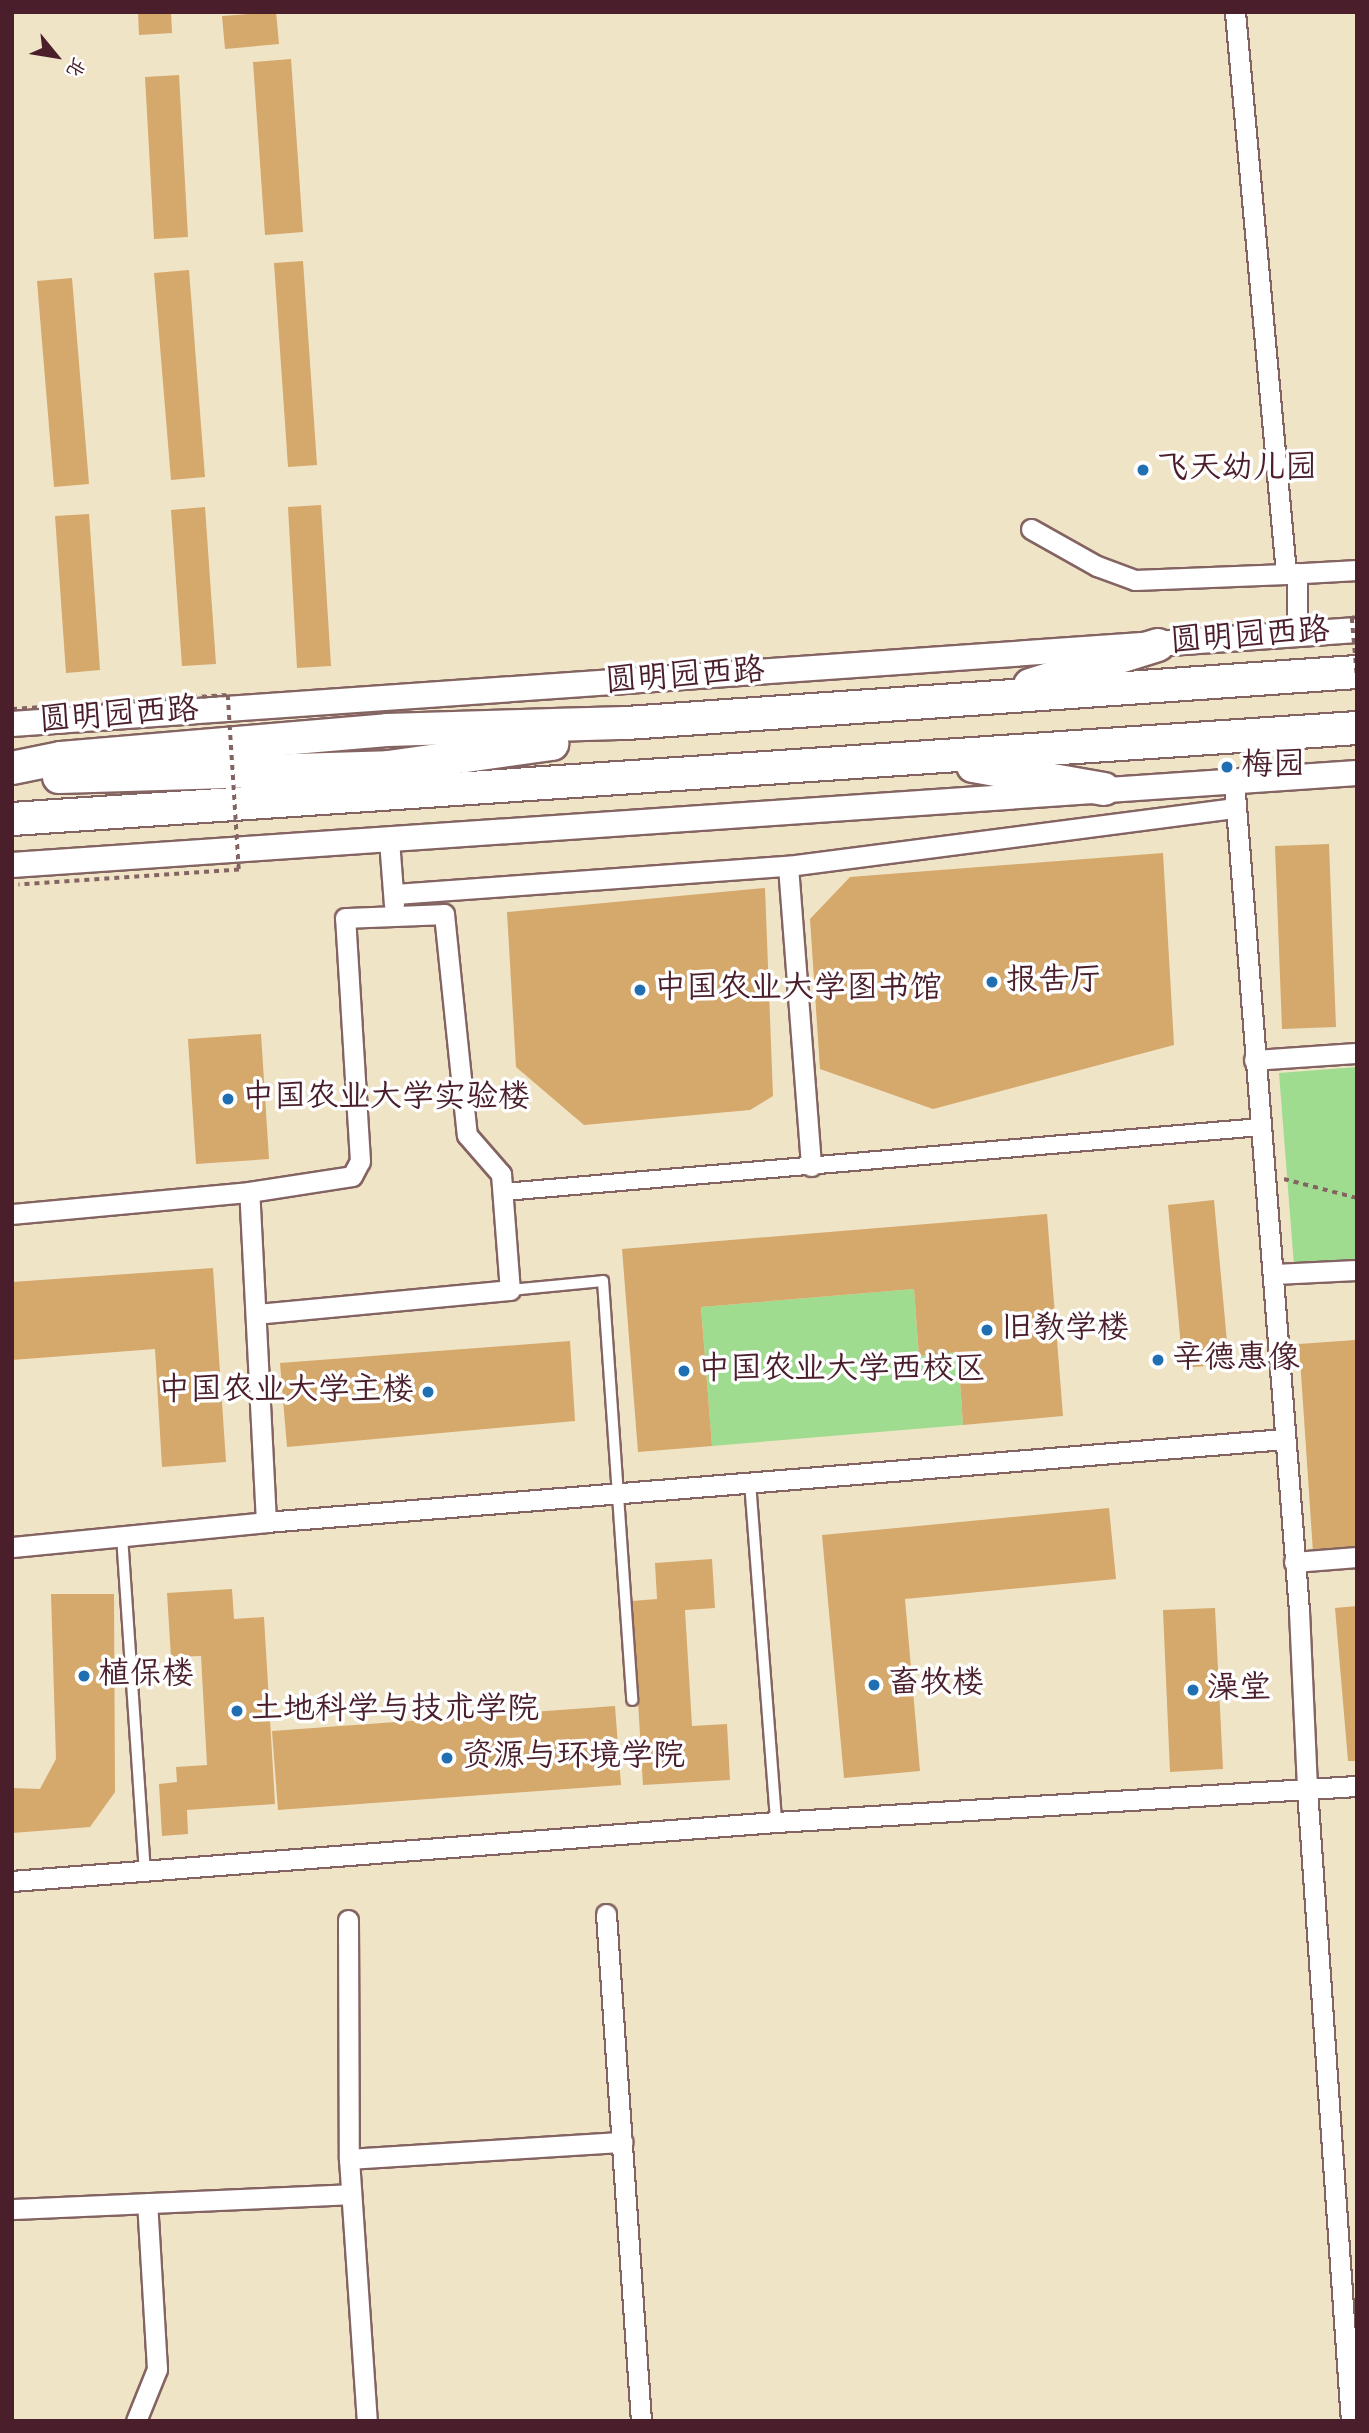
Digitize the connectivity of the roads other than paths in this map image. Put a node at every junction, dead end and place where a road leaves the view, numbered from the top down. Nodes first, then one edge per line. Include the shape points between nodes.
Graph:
1 (1236, 12) edge
2 (1031, 529) dead end
3 (1357, 570) edge
4 (1292, 574) junction
5 (1357, 630) edge
6 (1297, 635) junction
7 (1158, 645) junction
8 (1357, 674) edge
9 (976, 702) junction
10 (12, 724) edge
11 (1357, 728) edge
12 (934, 759) junction
13 (12, 769) edge
14 (1357, 773) edge
15 (1234, 781) junction
16 (1104, 789) junction
17 (1235, 808) junction
18 (12, 819) edge
19 (389, 840) junction
20 (788, 866) junction
21 (16, 875) edge
22 (394, 894) junction
23 (395, 916) junction
24 (1357, 1053) edge
25 (1254, 1060) junction
26 (1260, 1127) junction
27 (811, 1166) junction
28 (249, 1192) junction
29 (504, 1192) junction
30 (12, 1214) edge
31 (1357, 1270) edge
32 (1275, 1274) junction
33 (510, 1290) junction
34 (256, 1314) junction
35 (1285, 1440) junction
36 (750, 1482) junction
37 (621, 1495) junction
38 (266, 1522) junction
39 (122, 1536) junction
40 (12, 1546) edge
41 (1357, 1558) edge
42 (1294, 1562) junction
43 (632, 1700) dead end
44 (1357, 1786) edge
45 (1307, 1789) junction
46 (775, 1822) junction
47 (145, 1873) junction
48 (12, 1881) edge
49 (606, 1914) dead end
50 (348, 1920) dead end
51 (622, 2142) junction
52 (349, 2160) junction
53 (351, 2194) junction
54 (147, 2203) junction
55 (12, 2210) edge
56 (136, 2421) edge
57 (367, 2421) edge
58 (641, 2421) edge
59 (1351, 2421) edge

1 - 4 street
2 - 4 street via 1097,566 1135,580
3 - 4 street
4 - 6 street
5 - 6 street, 圆明园西路
6 - 7 street, 圆明园西路
7 - 9 main road
7 - 10 street, 圆明园西路
8 - 9 main road, 圆明园西路
9 - 13 main road, 圆明园西路 via 627,723 555,743 388,766 48,778
11 - 12 main road
12 - 16 main road
12 - 18 main road
14 - 15 street
15 - 16 street
15 - 17 street
16 - 19 street
17 - 20 street
17 - 25 street
19 - 21 street
19 - 22 street
20 - 22 street
20 - 27 street
22 - 23 street
23 - 28 street via 345,918 360,1161 356,1169 352,1176
23 - 29 street via 444,914 467,1135 501,1174
24 - 25 street
25 - 26 street
26 - 27 street
26 - 32 street
27 - 29 street
28 - 30 street
28 - 34 street
29 - 33 street
31 - 32 street
32 - 35 street
33 - 34 street
33 - 37 lane via 603,1281
34 - 38 street
35 - 36 street
35 - 42 street
36 - 37 street
36 - 46 lane
37 - 38 street
37 - 43 lane
38 - 39 street
39 - 40 street
39 - 47 lane
41 - 42 street
42 - 45 street
44 - 45 street
45 - 46 street
45 - 59 street
46 - 47 street
47 - 48 street
49 - 51 street
50 - 52 street
51 - 52 street
51 - 58 street
52 - 53 street
53 - 54 street
53 - 57 street
54 - 55 street
54 - 56 street via 157,2369

